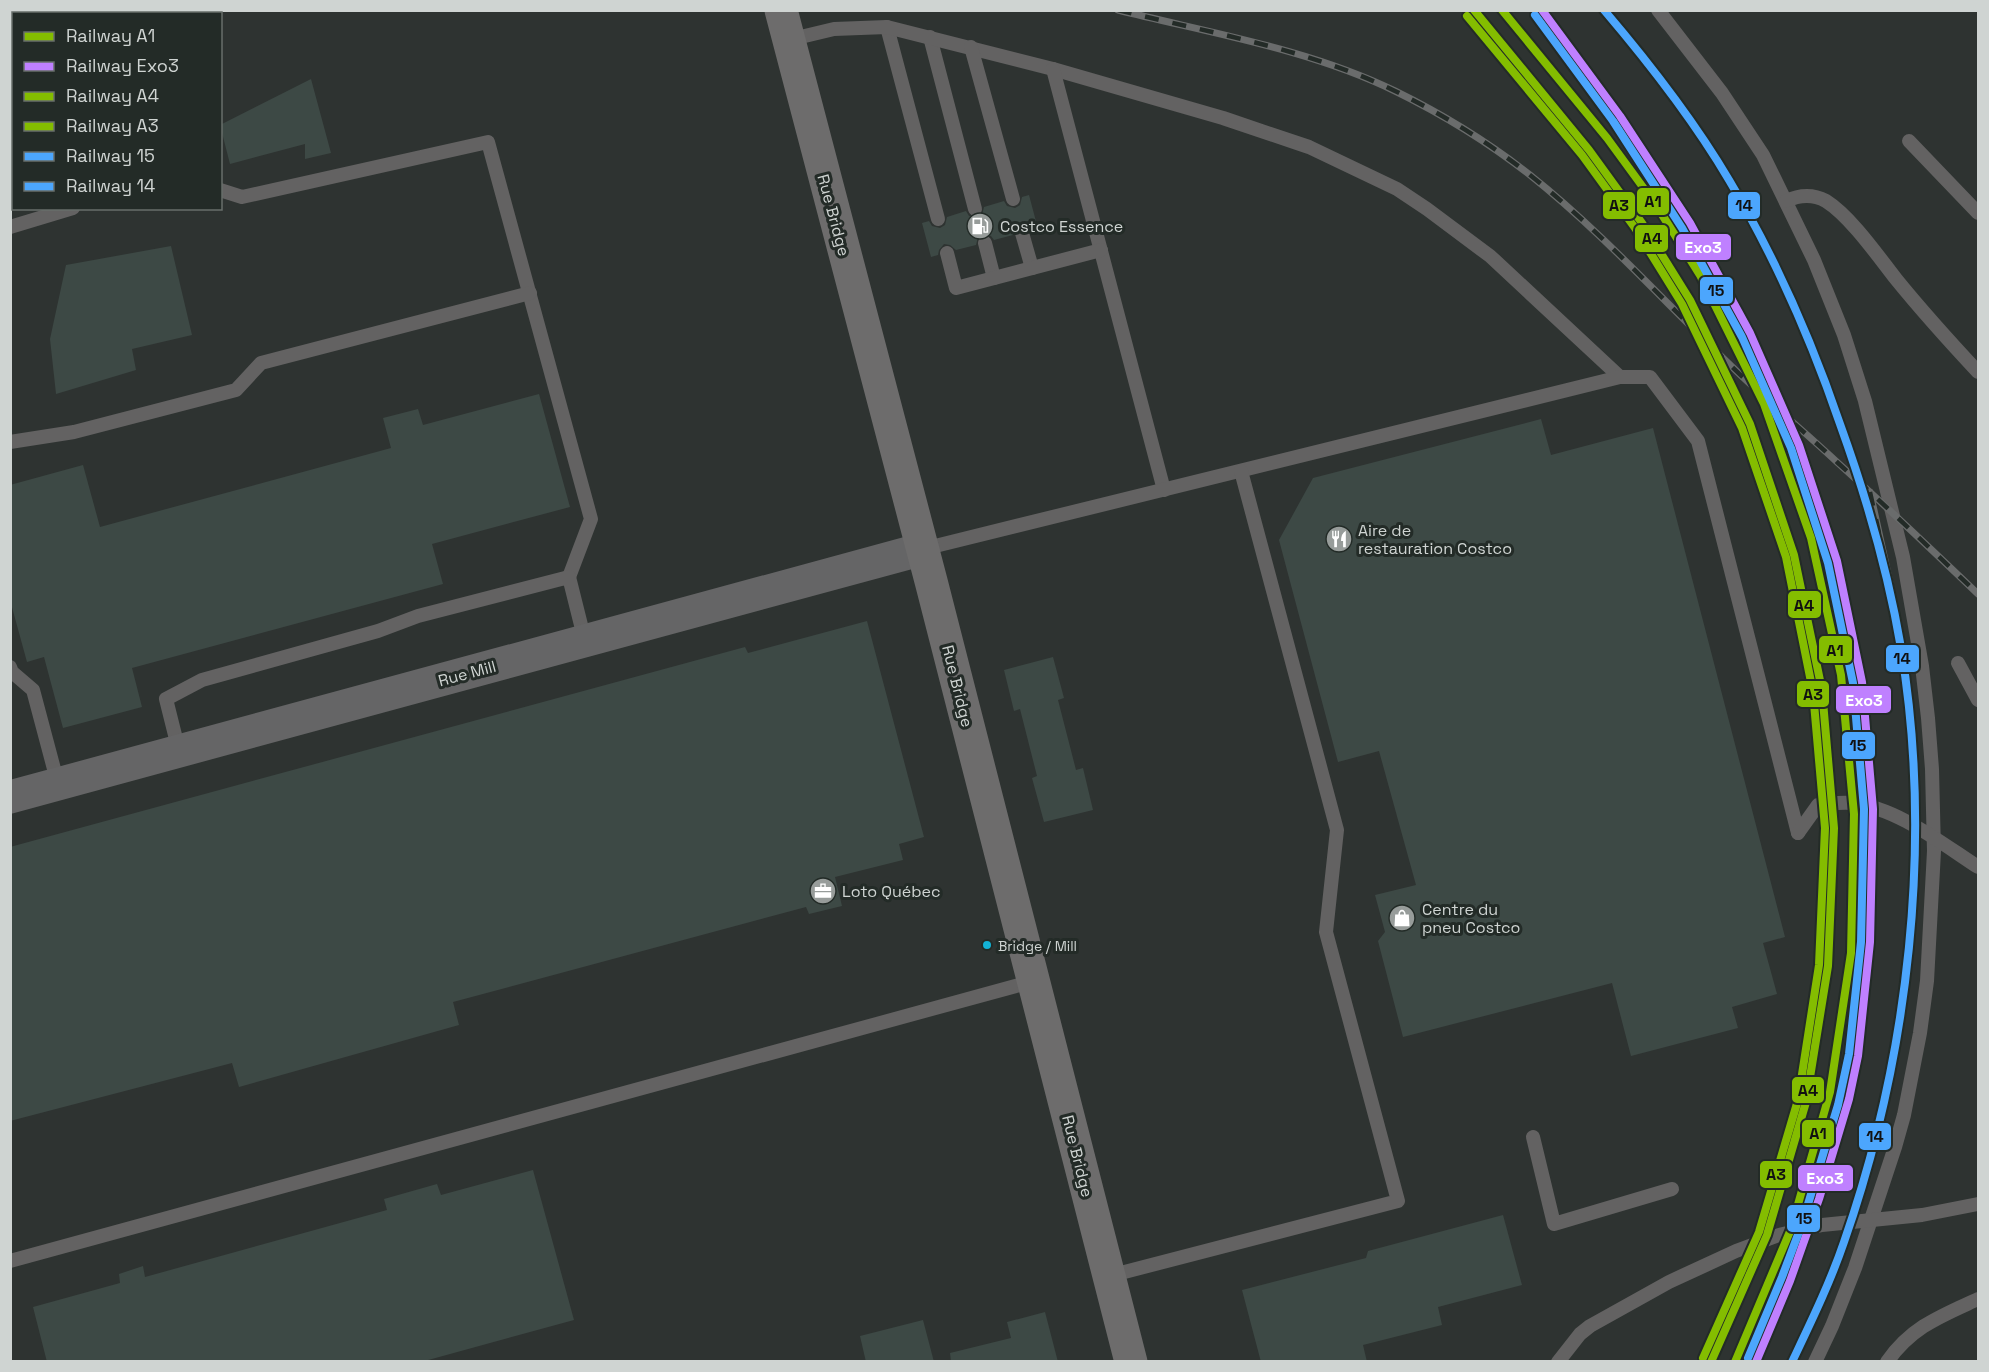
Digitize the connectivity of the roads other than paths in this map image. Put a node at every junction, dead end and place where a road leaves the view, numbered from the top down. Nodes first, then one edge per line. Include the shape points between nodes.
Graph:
1 (1658, 10) edge
2 (784, 25) edge
3 (887, 27) junction
4 (930, 38) junction
5 (971, 47) junction
6 (1053, 69) junction
7 (1909, 141) dead end
8 (222, 191) edge
9 (1013, 199) dead end
10 (1786, 201) junction
11 (975, 209) dead end
12 (67, 210) edge
13 (1978, 213) edge
14 (938, 219) dead end
15 (10, 227) edge
16 (1022, 233) dead end
17 (985, 243) dead end
18 (1101, 250) junction
19 (947, 253) dead end
20 (1032, 268) junction
21 (994, 278) junction
22 (530, 293) junction
23 (1977, 366) edge
24 (1620, 377) junction
25 (10, 442) edge
26 (1241, 471) junction
27 (1164, 490) junction
28 (923, 549) junction
29 (569, 578) junction
30 (585, 640) junction
31 (1958, 663) dead end
32 (10, 667) edge
33 (1978, 700) edge
34 (179, 751) junction
35 (58, 784) junction
36 (10, 797) edge
37 (1978, 867) edge
38 (1034, 981) junction
39 (1533, 1137) dead end
40 (1672, 1189) dead end
41 (1978, 1204) edge
42 (10, 1261) edge
43 (1109, 1276) junction
44 (1978, 1299) edge
45 (1131, 1362) edge
46 (1558, 1362) edge
47 (1815, 1362) edge
48 (1887, 1362) edge

1 - 10 lane via 1745,125
2 - 3 lane via 834,29
2 - 28 main road, Rue Bridge
3 - 4 lane
3 - 14 lane
4 - 5 lane
4 - 11 lane
5 - 6 lane
5 - 9 lane
6 - 18 lane
6 - 24 lane via 1309,147 1397,189 1490,256
7 - 13 lane
8 - 22 lane via 242,197 488,142
10 - 23 lane via 1810,196 1825,201 1843,216 1918,306
10 - 47 lane via 1844,335 1888,495 1913,612 1928,717 1934,814 1927,981 1904,1115 1855,1268
12 - 15 lane
16 - 20 lane
17 - 21 lane
18 - 20 lane
18 - 27 lane
19 - 21 lane via 956,288
20 - 21 lane
22 - 25 lane via 261,363 236,390 74,432
22 - 29 lane via 591,519
24 - 26 lane
24 - 37 lane via 1650,377 1698,441 1798,833 1818,805 1851,803 1921,829
26 - 27 lane
26 - 43 lane via 1337,830 1326,932 1398,1201
27 - 28 lane
28 - 30 street, Rue Mill
28 - 38 main road, Rue Bridge
29 - 30 lane
29 - 34 lane via 418,616 378,631 202,680 166,699
30 - 34 street, Rue Mill
31 - 33 lane
32 - 35 lane via 33,690
34 - 35 street, Rue Mill
35 - 36 street, Rue Mill
38 - 42 lane
38 - 43 main road, Rue Bridge
39 - 40 lane via 1554,1224
41 - 46 lane via 1922,1215 1822,1225 1756,1243 1669,1282 1590,1326
43 - 45 main road, Rue Bridge
44 - 48 lane via 1925,1324 1900,1344

